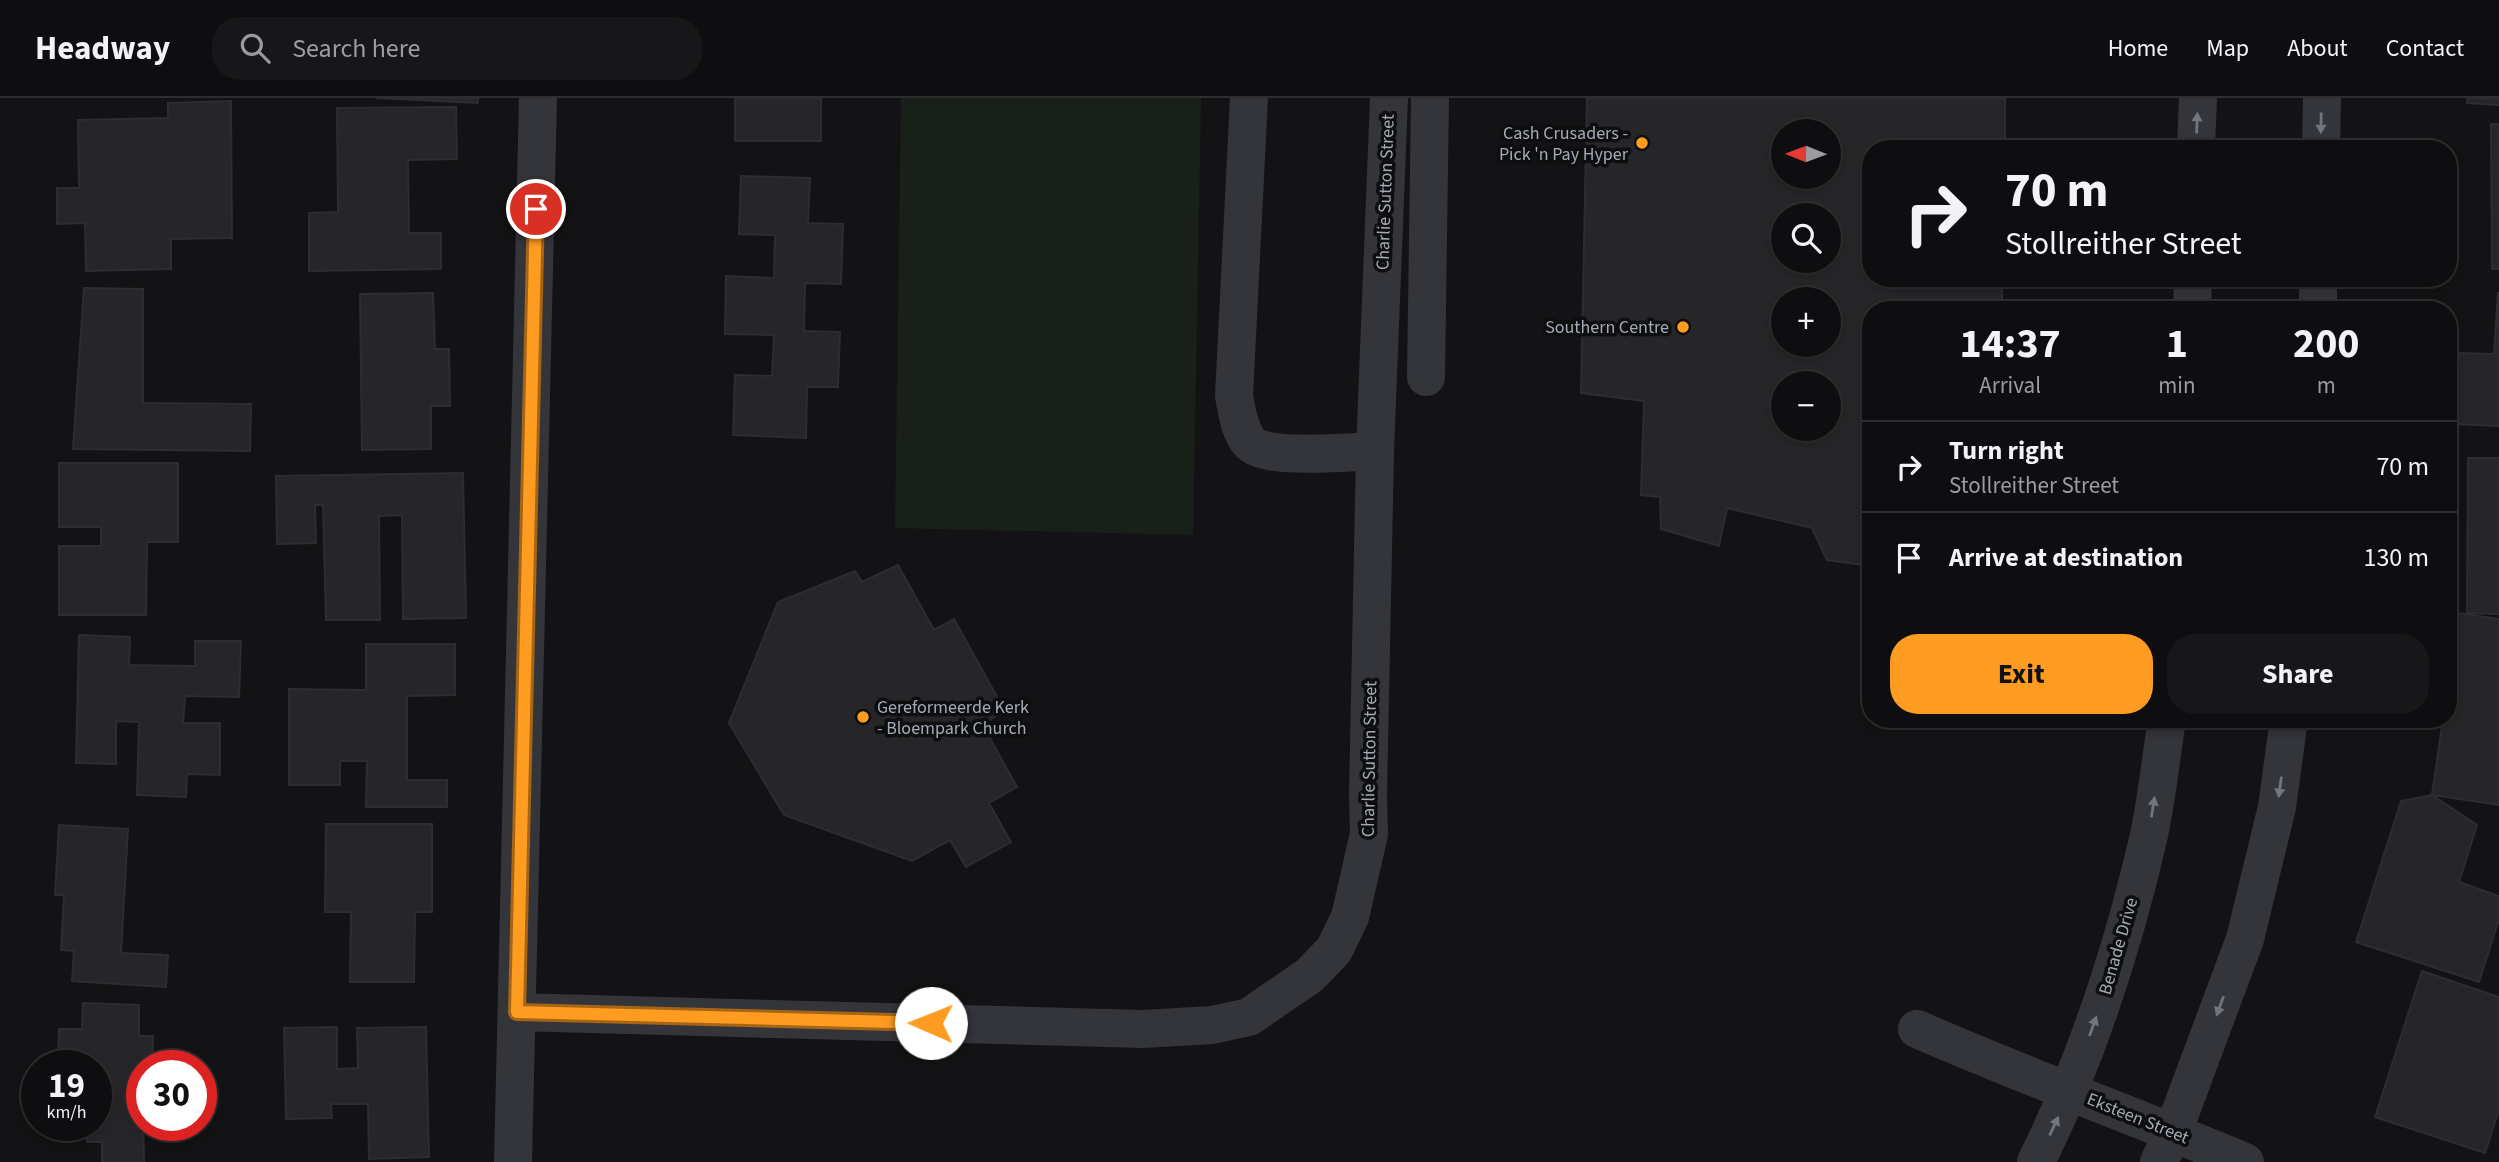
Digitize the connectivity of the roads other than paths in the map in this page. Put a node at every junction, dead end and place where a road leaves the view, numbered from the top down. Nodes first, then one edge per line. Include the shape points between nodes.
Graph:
1 (538, 98) edge
2 (1250, 98) edge
3 (1389, 98) edge
4 (1430, 98) edge
5 (2198, 98) edge
6 (2322, 98) edge
7 (2196, 140) edge
8 (2321, 140) edge
9 (1379, 356) junction
10 (1426, 377) junction
11 (1376, 412) junction
12 (1375, 451) junction
13 (2166, 728) edge
14 (2288, 728) edge
15 (517, 1012) junction
16 (1917, 1029) dead end
17 (2069, 1090) junction
18 (2166, 1147) edge
19 (513, 1162) edge
20 (2036, 1162) edge
21 (2245, 1162) edge

1 - 15 street
2 - 12 street via 1234,396 1240,424 1250,444 1271,453
3 - 9 street, Charlie Sutton Street
4 - 10 street
7 -> 5 street
6 -> 8 street
9 - 10 street
9 - 11 street, Charlie Sutton Street
10 - 11 street
11 - 12 street, Charlie Sutton Street
12 - 15 street, Charlie Sutton Street via 1369,834 1350,917 1335,950 1280,998 1250,1017 1212,1025 1143,1029
17 -> 13 street, Benade Drive via 2117,961 2149,833
14 -> 18 street via 2277,807 2245,939
15 - 19 street
16 - 17 street, Eksteen Street
17 - 18 street, Eksteen Street
20 -> 17 street, Benade Drive
18 - 21 street, Eksteen Street

